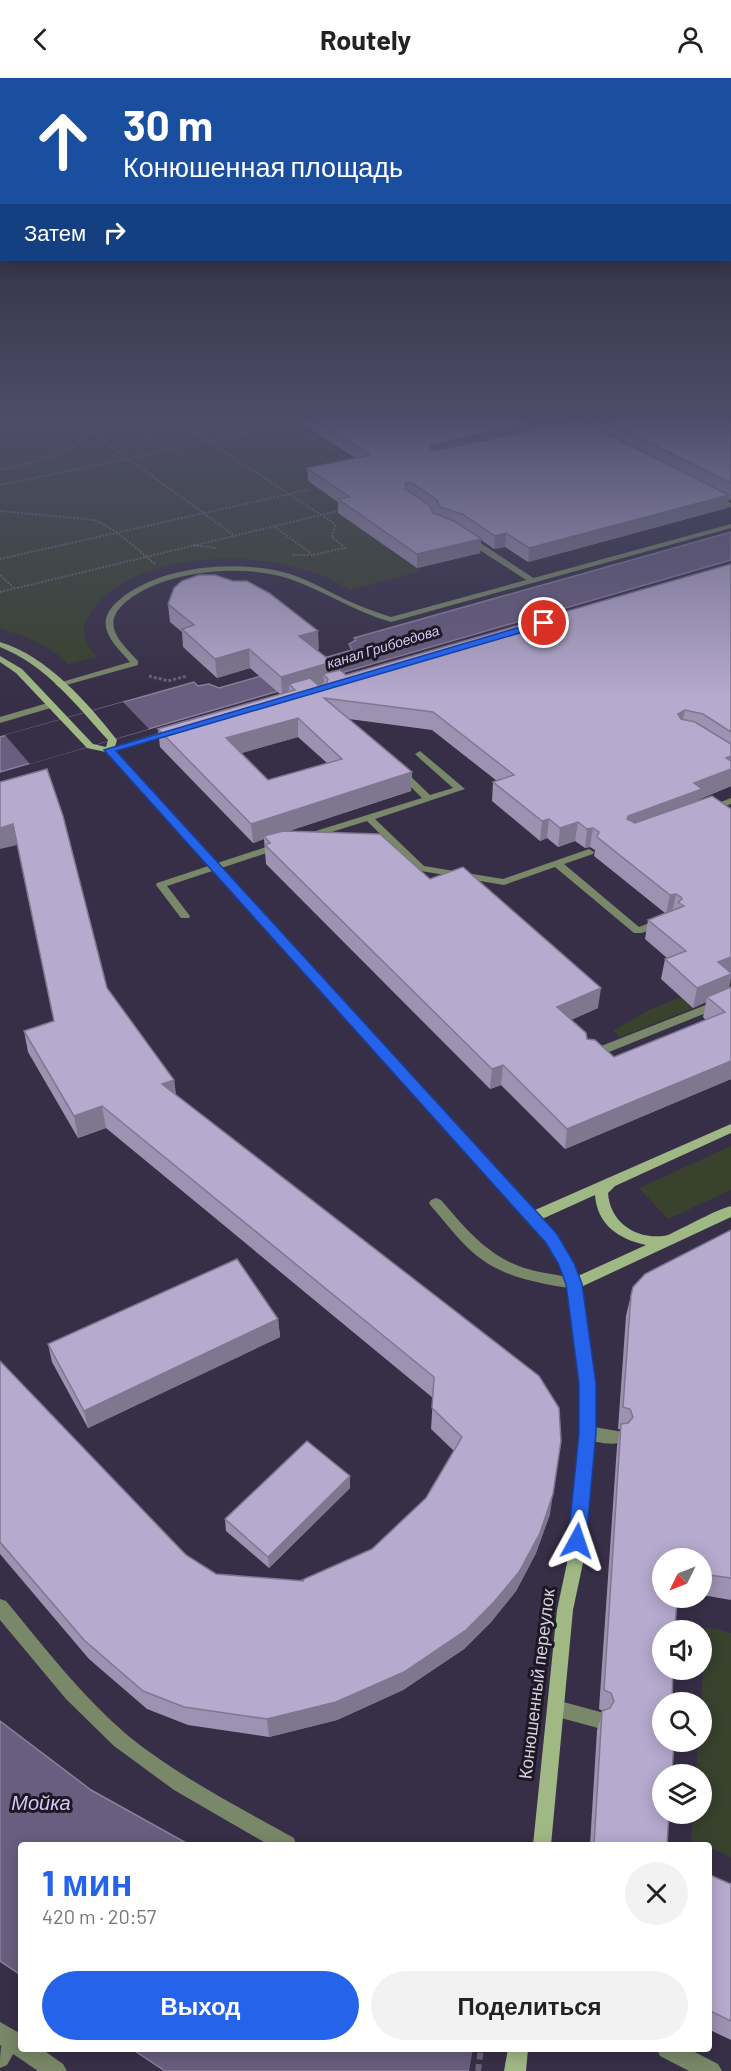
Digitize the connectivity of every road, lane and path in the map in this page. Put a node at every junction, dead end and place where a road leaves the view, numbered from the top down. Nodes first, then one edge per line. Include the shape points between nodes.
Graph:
1 (199, 510) edge
2 (217, 510) edge
3 (314, 510) edge
4 (343, 510) edge
5 (0, 511) edge
6 (203, 513) junction
7 (321, 515) junction
8 (274, 526) junction
9 (731, 526) edge
10 (457, 531) edge
11 (117, 532) junction
12 (236, 536) junction
13 (193, 545) junction
14 (218, 549) dead end
15 (284, 555) dead end
16 (313, 555) junction
17 (146, 557) junction
18 (0, 559) edge
19 (160, 568) dead end
20 (0, 575) edge
21 (534, 581) junction
22 (14, 589) junction
23 (0, 592) edge
24 (0, 644) edge
25 (0, 658) edge
26 (135, 663) junction
27 (187, 676) dead end
28 (59, 684) junction
29 (51, 705) junction
30 (0, 720) edge
31 (188, 727) edge
32 (111, 745) junction
33 (420, 754) dead end
34 (396, 767) edge
35 (428, 799) junction
36 (731, 801) edge
37 (698, 813) edge
38 (369, 818) junction
39 (589, 852) edge
40 (556, 864) junction
41 (214, 866) junction
42 (185, 916) dead end
43 (671, 918) edge
44 (731, 999) edge
45 (590, 1055) edge
46 (731, 1128) edge
47 (621, 1178) junction
48 (436, 1203) dead end
49 (731, 1211) edge
50 (533, 1217) junction
51 (678, 1237) junction
52 (574, 1284) junction
53 (588, 1433) junction
54 (618, 1437) edge
55 (0, 1607) edge
56 (556, 1709) junction
57 (598, 1719) dead end
58 (282, 1842) edge
59 (542, 1842) edge
60 (14, 2042) edge
61 (28, 2052) edge
62 (481, 2052) edge
63 (673, 2052) edge
64 (0, 2058) edge
65 (56, 2071) edge
66 (478, 2071) edge
67 (711, 2071) edge

1 - 6 path
2 - 6 path
3 - 7 path
4 - 7 path
5 - 11 path via 82,517
6 - 11 path
6 - 12 path
7 - 8 path
7 - 16 path via 335,526 332,537 345,548
8 - 12 path
8 - 16 path
9 - 21 street
10 - 21 street
11 - 17 path
11 - 18 path
12 - 13 path
13 - 14 path
13 - 17 path
15 - 16 path
17 - 19 path
17 - 22 path
20 - 22 path
21 - 26 street via 391,620 286,575 237,569 190,573 140,588 113,610 109,622 111,635
22 - 23 path
24 - 28 main road, Конюшенный переулок via 22,653
25 - 29 main road via 19,671
26 - 27 path via 150,677 168,681
26 - 28 street
28 - 32 main road, Конюшенный переулок via 87,712
29 - 30 street
29 - 32 main road via 90,746
31 - 32 street
32 - 41 main road, Конюшенный переулок
33 - 35 street via 460,789
34 - 35 street
35 - 38 street
36 - 37 street
38 - 40 street via 421,868 504,882
38 - 41 street
39 - 40 street
40 - 43 street via 638,931
41 - 42 street via 161,885
41 - 50 main road, Конюшенный переулок
44 - 45 street
46 - 47 main road
47 - 50 main road
47 - 51 main road via 601,1192 600,1205 610,1222 630,1236 646,1241
48 - 52 street via 496,1262
49 - 51 main road
50 - 52 main road, Конюшенный переулок via 552,1239
51 - 52 main road
52 - 53 main road, Конюшенный переулок via 588,1384
53 - 54 street
53 - 56 main road, Конюшенный переулок
55 - 58 street via 74,1695 120,1740 177,1781
56 - 57 street
56 - 59 main road, Конюшенный переулок
60 - 64 street
61 - 65 street
62 - 66 path
63 - 67 street

